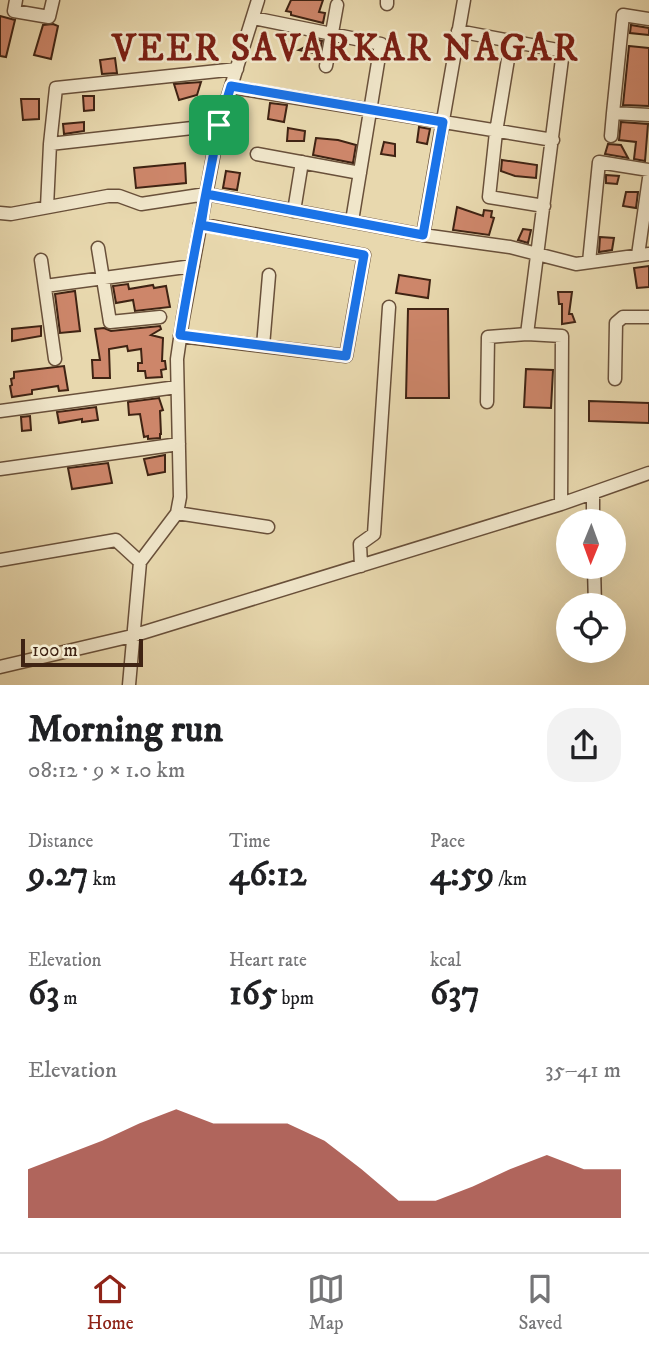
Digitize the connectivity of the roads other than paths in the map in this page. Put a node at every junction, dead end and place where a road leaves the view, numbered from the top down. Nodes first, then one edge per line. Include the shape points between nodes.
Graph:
1 (16, 0) edge
2 (53, 0) edge
3 (258, 0) edge
4 (464, 0) edge
5 (337, 5) dead end
6 (253, 18) junction
7 (649, 19) edge
8 (458, 31) junction
9 (331, 34) junction
10 (511, 41) junction
11 (326, 66) dead end
12 (237, 69) junction
13 (231, 86) junction
14 (370, 110) junction
15 (613, 113) junction
16 (649, 115) edge
17 (443, 122) junction
18 (219, 125) junction
19 (497, 131) junction
20 (611, 136) dead end
21 (552, 140) junction
22 (50, 144) junction
23 (257, 154) dead end
24 (302, 162) junction
25 (649, 170) edge
26 (359, 173) junction
27 (649, 178) edge
28 (206, 194) junction
29 (544, 206) junction
30 (47, 207) junction
31 (294, 211) junction
32 (0, 213) edge
33 (352, 221) junction
34 (201, 225) junction
35 (423, 235) junction
36 (98, 248) dead end
37 (537, 254) junction
38 (643, 255) edge
39 (41, 260) dead end
40 (589, 262) junction
41 (192, 266) junction
42 (269, 275) dead end
43 (103, 280) junction
44 (45, 286) junction
45 (389, 307) dead end
46 (159, 317) dead end
47 (649, 317) edge
48 (527, 334) junction
49 (180, 335) junction
50 (263, 346) junction
51 (55, 359) dead end
52 (615, 379) dead end
53 (177, 387) junction
54 (487, 402) dead end
55 (0, 411) edge
56 (178, 444) junction
57 (0, 469) edge
58 (649, 472) edge
59 (593, 493) junction
60 (561, 504) junction
61 (593, 509) edge
62 (177, 513) junction
63 (268, 527) dead end
64 (0, 560) edge
65 (140, 562) junction
66 (361, 566) junction
67 (132, 636) junction
68 (0, 667) edge
69 (130, 685) edge

1 - 2 street via 14,11 49,17
3 - 6 street
4 - 8 street
5 - 9 street
6 - 9 street
6 - 12 street
7 - 15 street via 624,15
8 - 10 street
8 - 17 street
9 - 11 street
9 - 14 street via 381,44
10 - 19 street
10 - 21 street via 563,51
12 - 13 street
12 - 22 street via 56,88
13 - 14 street
13 - 18 street
14 - 17 street
14 - 26 street
15 - 16 street
15 - 20 street
17 - 19 street
17 - 35 street
18 - 22 street
18 - 28 street
19 - 21 street
19 - 29 street via 489,197
21 - 29 street
22 - 30 street
23 - 24 street
24 - 26 street
24 - 31 street
25 - 40 street via 599,162
26 - 33 street
27 - 38 street
28 - 30 street via 141,204 108,196
28 - 31 street
28 - 34 street
29 - 37 street
30 - 32 street
31 - 33 street
33 - 35 street
34 - 41 street
34 - 50 street via 364,255 346,356
35 - 37 street
36 - 43 street
37 - 40 street via 576,264
37 - 48 street
38 - 40 street
39 - 44 street
41 - 43 street
41 - 49 street
42 - 50 street
43 - 44 street
43 - 46 street via 110,322
44 - 51 street
45 - 66 street via 374,534 360,544
47 - 52 street via 623,317 616,323
48 - 54 street via 488,337
48 - 60 street via 562,336
49 - 50 street
49 - 53 street
53 - 55 street
53 - 56 street
56 - 57 street
56 - 62 street
58 - 59 street
59 - 60 street
59 - 61 street
60 - 66 street
62 - 63 street
62 - 65 street
64 - 65 street via 116,540
65 - 67 street
66 - 67 street
67 - 68 street
67 - 69 street

